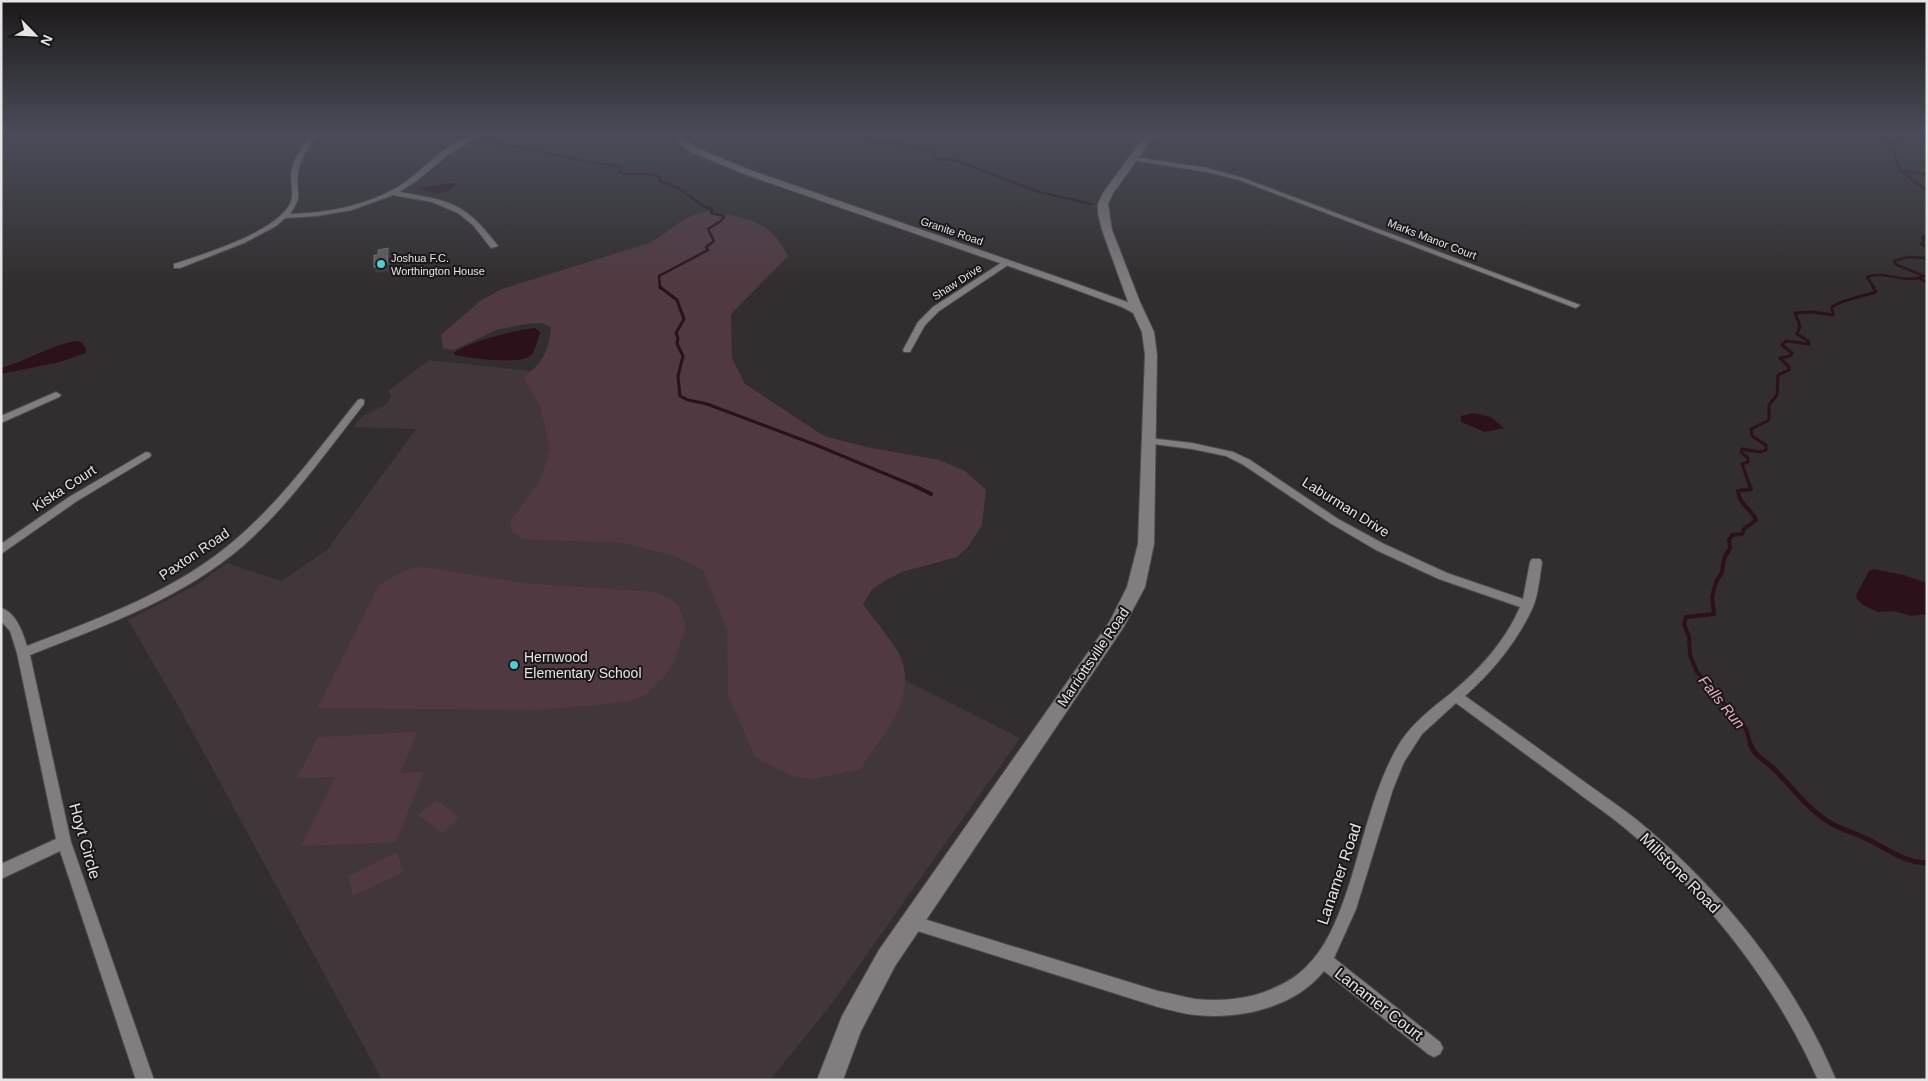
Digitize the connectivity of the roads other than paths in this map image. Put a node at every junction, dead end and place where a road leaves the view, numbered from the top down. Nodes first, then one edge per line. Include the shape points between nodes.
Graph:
1 (296, 184) edge
2 (406, 184) edge
3 (785, 184) edge
4 (1115, 184) edge
5 (1255, 184) edge
6 (393, 193) junction
7 (283, 216) junction
8 (494, 246) dead end
9 (1008, 263) junction
10 (177, 266) dead end
11 (1576, 305) dead end
12 (1139, 313) junction
13 (907, 350) dead end
14 (56, 395) dead end
15 (361, 402) dead end
16 (1, 420) edge
17 (1149, 441) junction
18 (146, 455) dead end
19 (1, 550) edge
20 (1536, 562) dead end
21 (1528, 606) junction
22 (1, 612) edge
23 (23, 653) junction
24 (1456, 696) junction
25 (64, 842) junction
26 (1, 872) edge
27 (911, 922) junction
28 (1323, 960) junction
29 (1434, 1048) dead end
30 (145, 1080) edge
31 (830, 1080) edge
32 (1827, 1080) edge

1 - 7 street via 294,202
2 - 6 street
3 - 9 street, Granite Road
4 - 12 main road, Marriottsville Road via 1106,197 1103,214
5 - 11 street, Marks Manor Court
6 - 7 street via 337,211
6 - 8 street via 456,208 471,218
7 - 10 street via 247,239
9 - 12 street, Granite Road via 1118,302
9 - 13 street, Shaw Drive via 936,309 921,324
12 - 17 main road, Marriottsville Road via 1148,332 1150,346
14 - 16 street
15 - 23 street, Paxton Road via 266,518 218,559 188,579 121,613
17 - 21 street, Laburman Drive via 1229,454 1380,547 1444,576
17 - 27 main road, Marriottsville Road via 1146,544 1143,566 1132,598
18 - 19 street, Kiska Court via 73,499
20 - 21 street, Lanamer Road
21 - 24 street, Lanamer Road via 1504,649
22 - 23 street, Hoyt Circle via 16,630
23 - 25 street, Hoyt Circle
24 - 28 street, Lanamer Road via 1425,721 1407,744 1392,772 1340,931
24 - 32 street, Millstone Road via 1632,826 1669,858 1740,936 1769,976 1799,1024
25 - 26 street
25 - 30 street, Hoyt Circle
27 - 28 street, Lanamer Road via 1158,999 1194,1007 1226,1008 1260,1002 1305,979
27 - 31 main road, Marriottsville Road via 861,1003 840,1048
28 - 29 street, Lanamer Court

